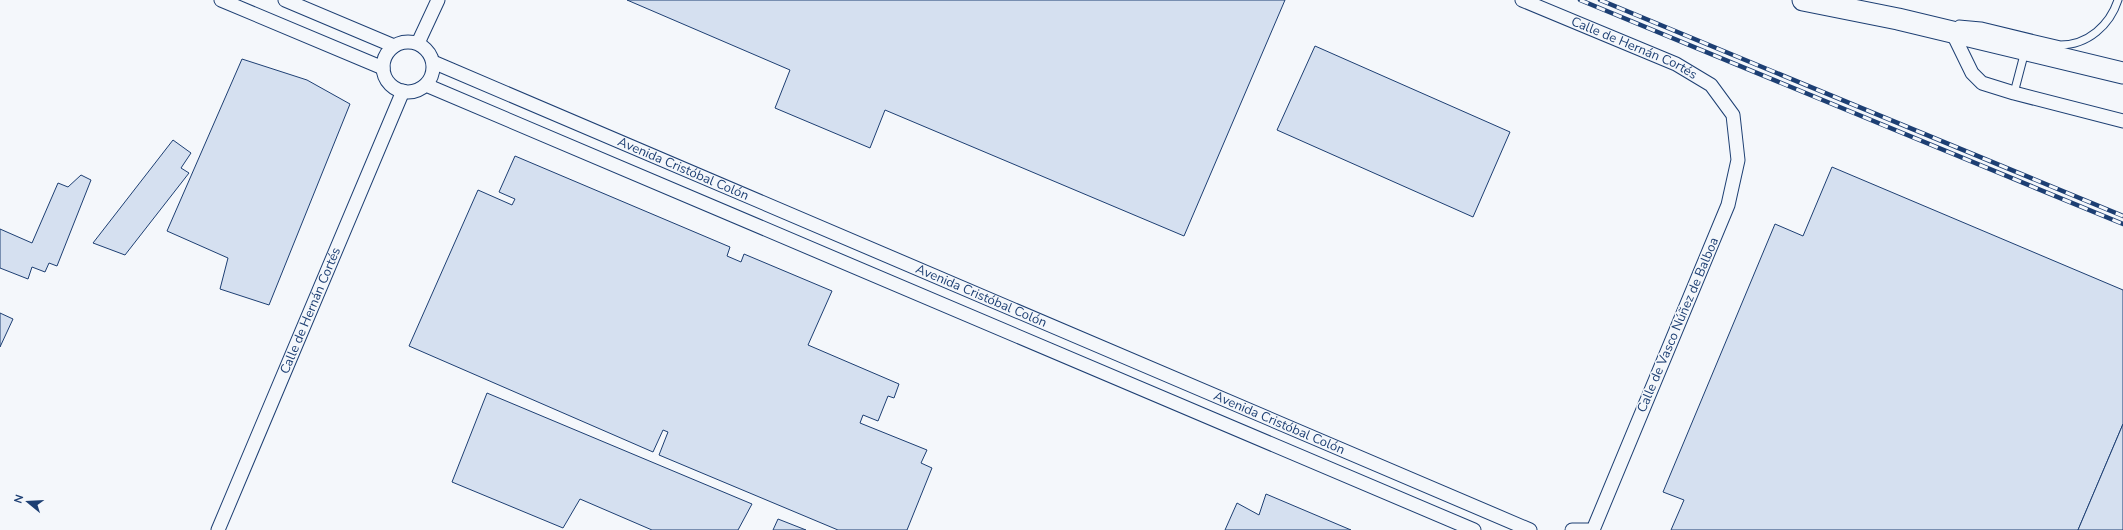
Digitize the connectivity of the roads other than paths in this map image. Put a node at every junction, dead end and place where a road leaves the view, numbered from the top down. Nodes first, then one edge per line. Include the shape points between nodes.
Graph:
1 (221, 0) edge
2 (285, 0) edge
3 (438, 0) edge
4 (1522, 0) edge
5 (1803, 0) edge
6 (2118, 0) edge
7 (1898, 19) junction
8 (1952, 32) junction
9 (418, 44) junction
10 (394, 46) junction
11 (2026, 49) junction
12 (433, 62) junction
13 (383, 68) junction
14 (2123, 73) edge
15 (426, 85) junction
16 (403, 91) junction
17 (2014, 93) junction
18 (1733, 115) joint
19 (2123, 121) edge
20 (218, 530) edge
21 (1474, 530) edge
22 (1530, 530) edge
23 (1572, 530) edge
24 (1588, 530) edge
25 (1593, 530) edge

1 - 13 street
2 - 10 street
3 - 9 street
4 - 18 street, Calle de Hernán Cortés via 1676,64 1711,85
5 - 7 main road
6 - 7 lane via 2104,26 2071,45 2060,45 1981,26
7 - 8 main road
8 - 11 main road
8 - 17 street via 1972,73 1982,83
9 - 10 street via 410,42
9 - 12 street via 427,51
10 - 13 street via 384,59
11 - 14 main road
11 - 17 lane
12 - 15 street via 433,70
12 - 22 street, Avenida Cristóbal Colón
13 - 16 street via 388,83
15 - 16 street via 419,90
15 - 21 street, Avenida Cristóbal Colón
16 - 20 street, Calle de Hernán Cortés
17 - 19 street
18 - 25 street, Calle de Vasco Núñez de Balboa via 1738,160 1728,206
23 - 24 street

